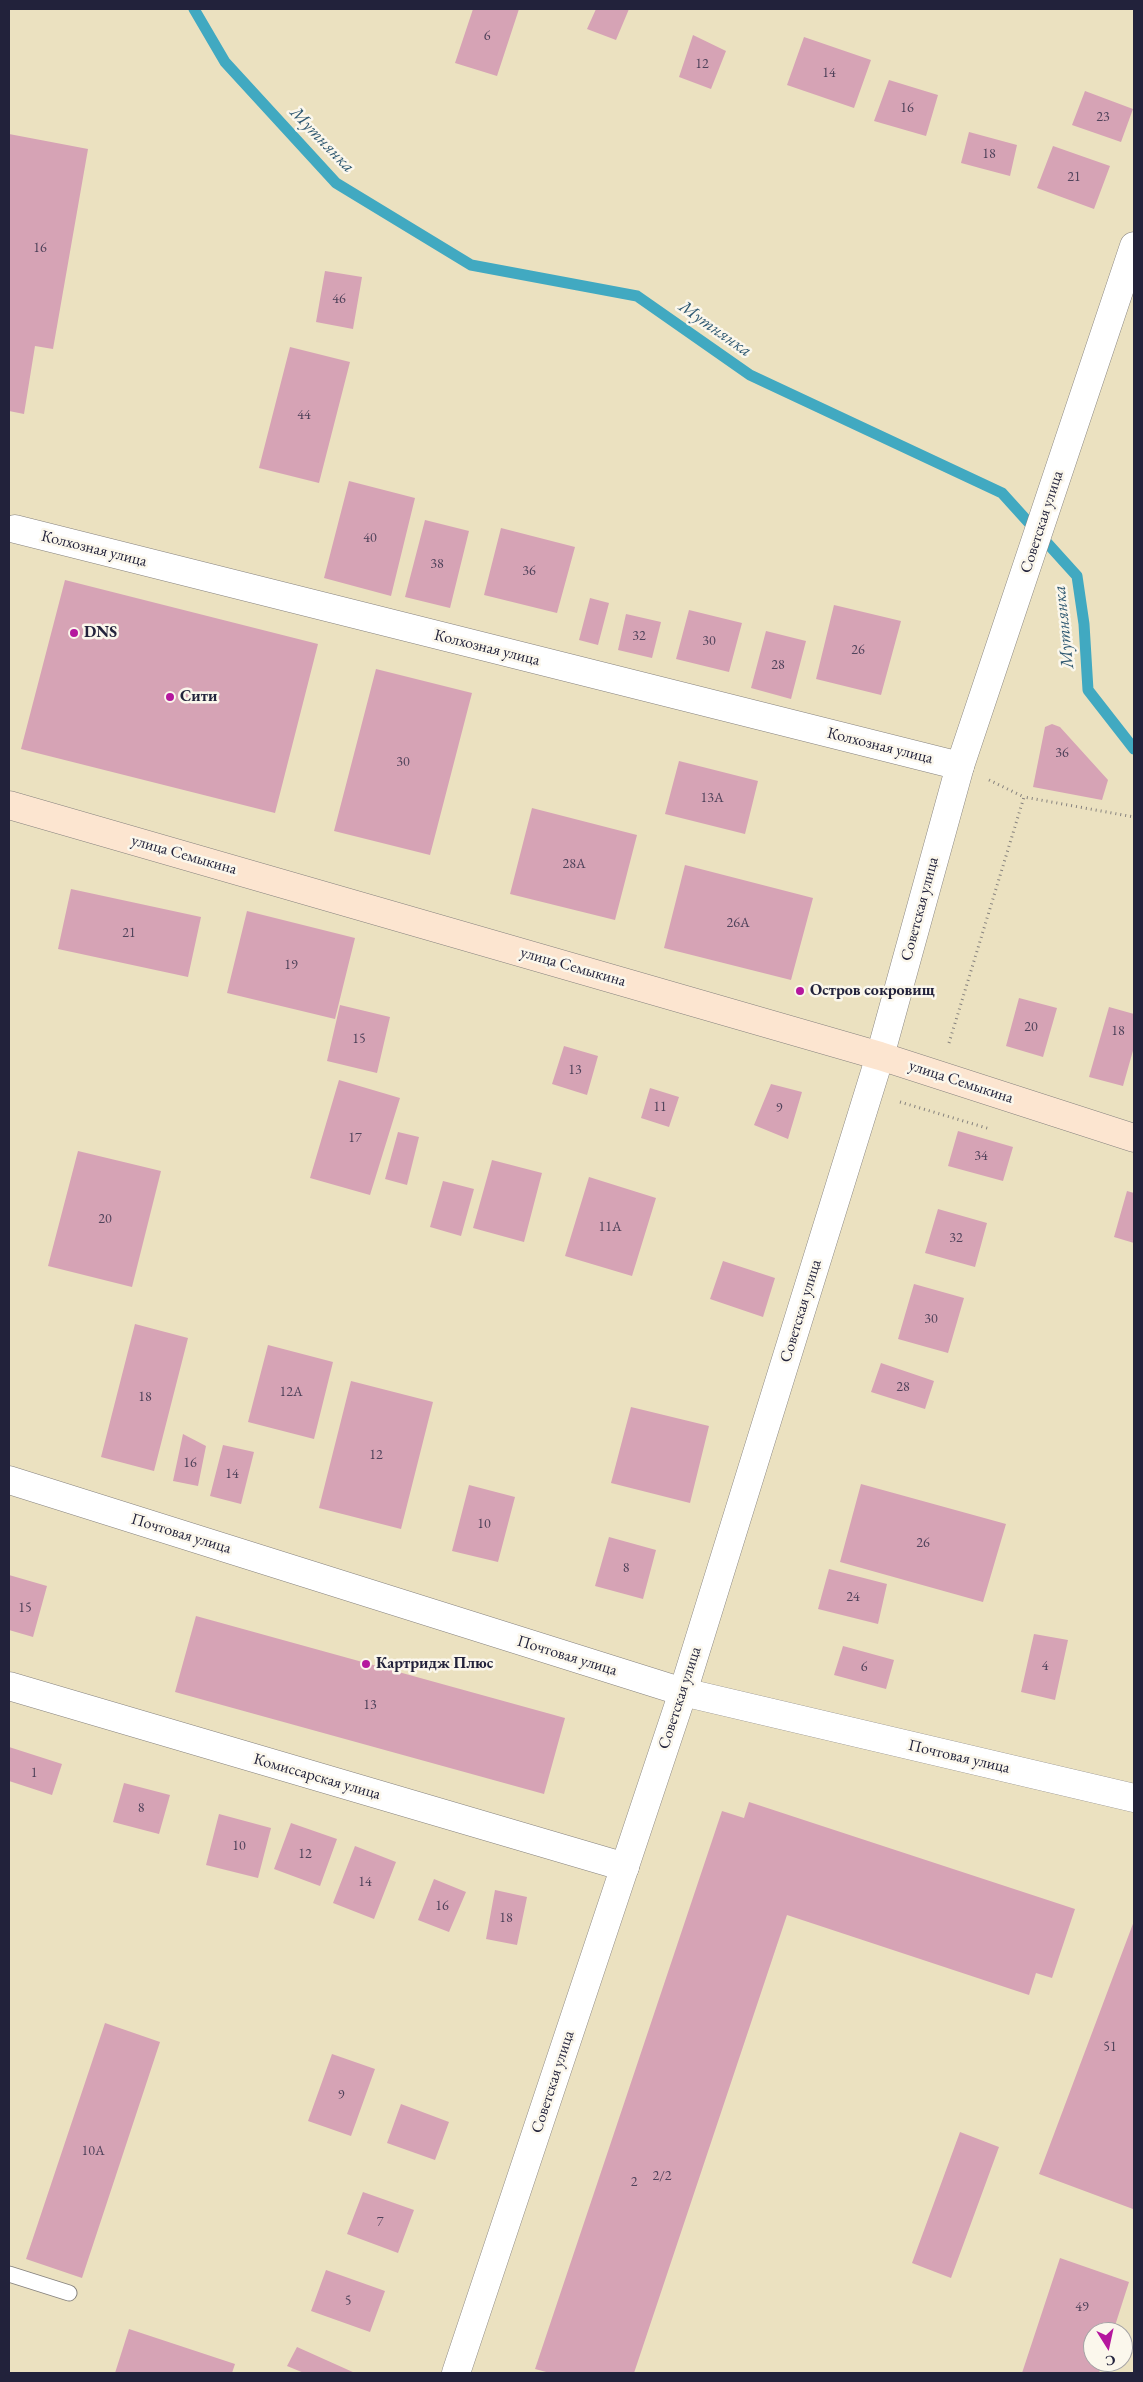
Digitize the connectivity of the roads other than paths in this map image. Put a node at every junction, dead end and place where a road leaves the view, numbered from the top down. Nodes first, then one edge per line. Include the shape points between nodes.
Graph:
1 (1134, 246) edge
2 (15, 529) dead end
3 (960, 766) junction
4 (9, 805) edge
5 (880, 1056) junction
6 (1134, 1138) edge
7 (9, 1480) edge
8 (9, 1686) edge
9 (683, 1692) junction
10 (1134, 1798) edge
11 (625, 1867) junction
12 (9, 2274) edge
13 (70, 2293) dead end
14 (456, 2373) edge

1 - 3 street, Советская улица
2 - 3 street, Колхозная улица
3 - 5 street, Советская улица
4 - 5 main road, улица Семыкина
5 - 6 main road, улица Семыкина
5 - 9 street, Советская улица
7 - 9 street, Почтовая улица
8 - 11 street, Комиссарская улица
9 - 10 street, Почтовая улица
9 - 11 street, Советская улица
11 - 14 street, Советская улица
12 - 13 lane

